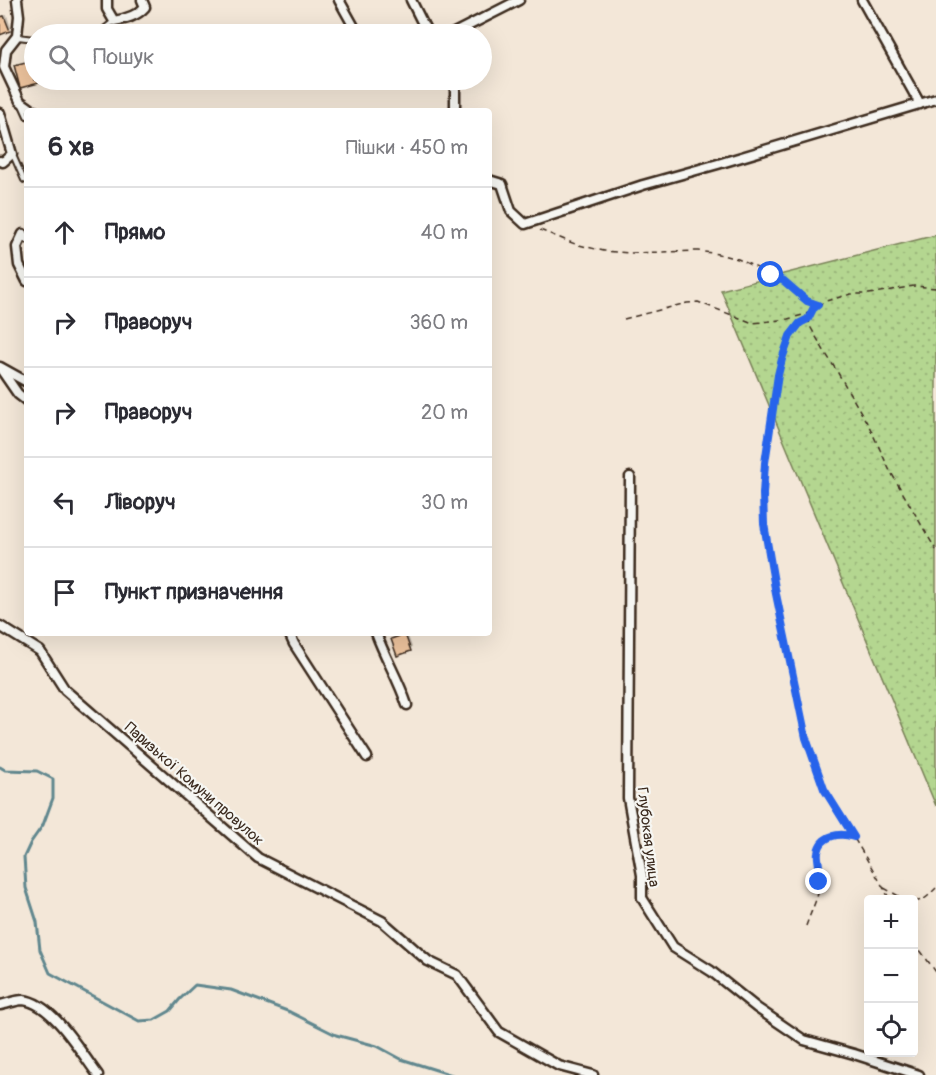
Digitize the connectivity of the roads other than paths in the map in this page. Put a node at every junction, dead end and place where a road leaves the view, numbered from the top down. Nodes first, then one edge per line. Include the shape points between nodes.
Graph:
1 (17, 0) edge
2 (107, 0) edge
3 (142, 0) edge
4 (339, 0) edge
5 (411, 0) edge
6 (519, 0) edge
7 (862, 0) edge
8 (114, 21) junction
9 (110, 24) edge
10 (352, 24) edge
11 (423, 24) edge
12 (472, 24) edge
13 (17, 36) junction
14 (24, 37) edge
15 (455, 90) edge
16 (936, 99) edge
17 (20, 101) junction
18 (920, 104) junction
19 (30, 108) edge
20 (455, 108) edge
21 (24, 110) edge
22 (0, 113) edge
23 (12, 154) junction
24 (0, 161) edge
25 (24, 180) edge
26 (492, 181) edge
27 (24, 235) edge
28 (24, 275) edge
29 (0, 367) edge
30 (24, 380) edge
31 (24, 399) edge
32 (630, 477) dead end
33 (0, 626) edge
34 (290, 636) edge
35 (377, 636) edge
36 (407, 705) dead end
37 (367, 757) dead end
38 (0, 1005) edge
39 (98, 1075) edge
40 (593, 1075) edge
41 (919, 1075) edge

1 - 13 street
2 - 8 street
3 - 8 street via 145,7 140,13
4 - 10 street
5 - 11 street
6 - 12 street
7 - 18 street
8 - 9 lane
13 - 14 lane
13 - 17 street via 6,50 4,67
15 - 20 street
16 - 18 street
17 - 19 street
17 - 21 lane
18 - 26 street via 643,185 525,224 511,211 502,184
22 - 23 street
23 - 24 street
23 - 25 lane
27 - 28 street via 17,247
29 - 30 street
29 - 31 street
32 - 41 street, Глубокая улица via 628,798 642,875 642,898 673,947 804,1040
33 - 40 street, Паризької Комуни провулок via 40,651 65,690 258,858 382,921 428,961 457,975 499,1032 559,1066
34 - 37 street
35 - 36 street
38 - 39 street via 22,1000 41,1007 59,1023

